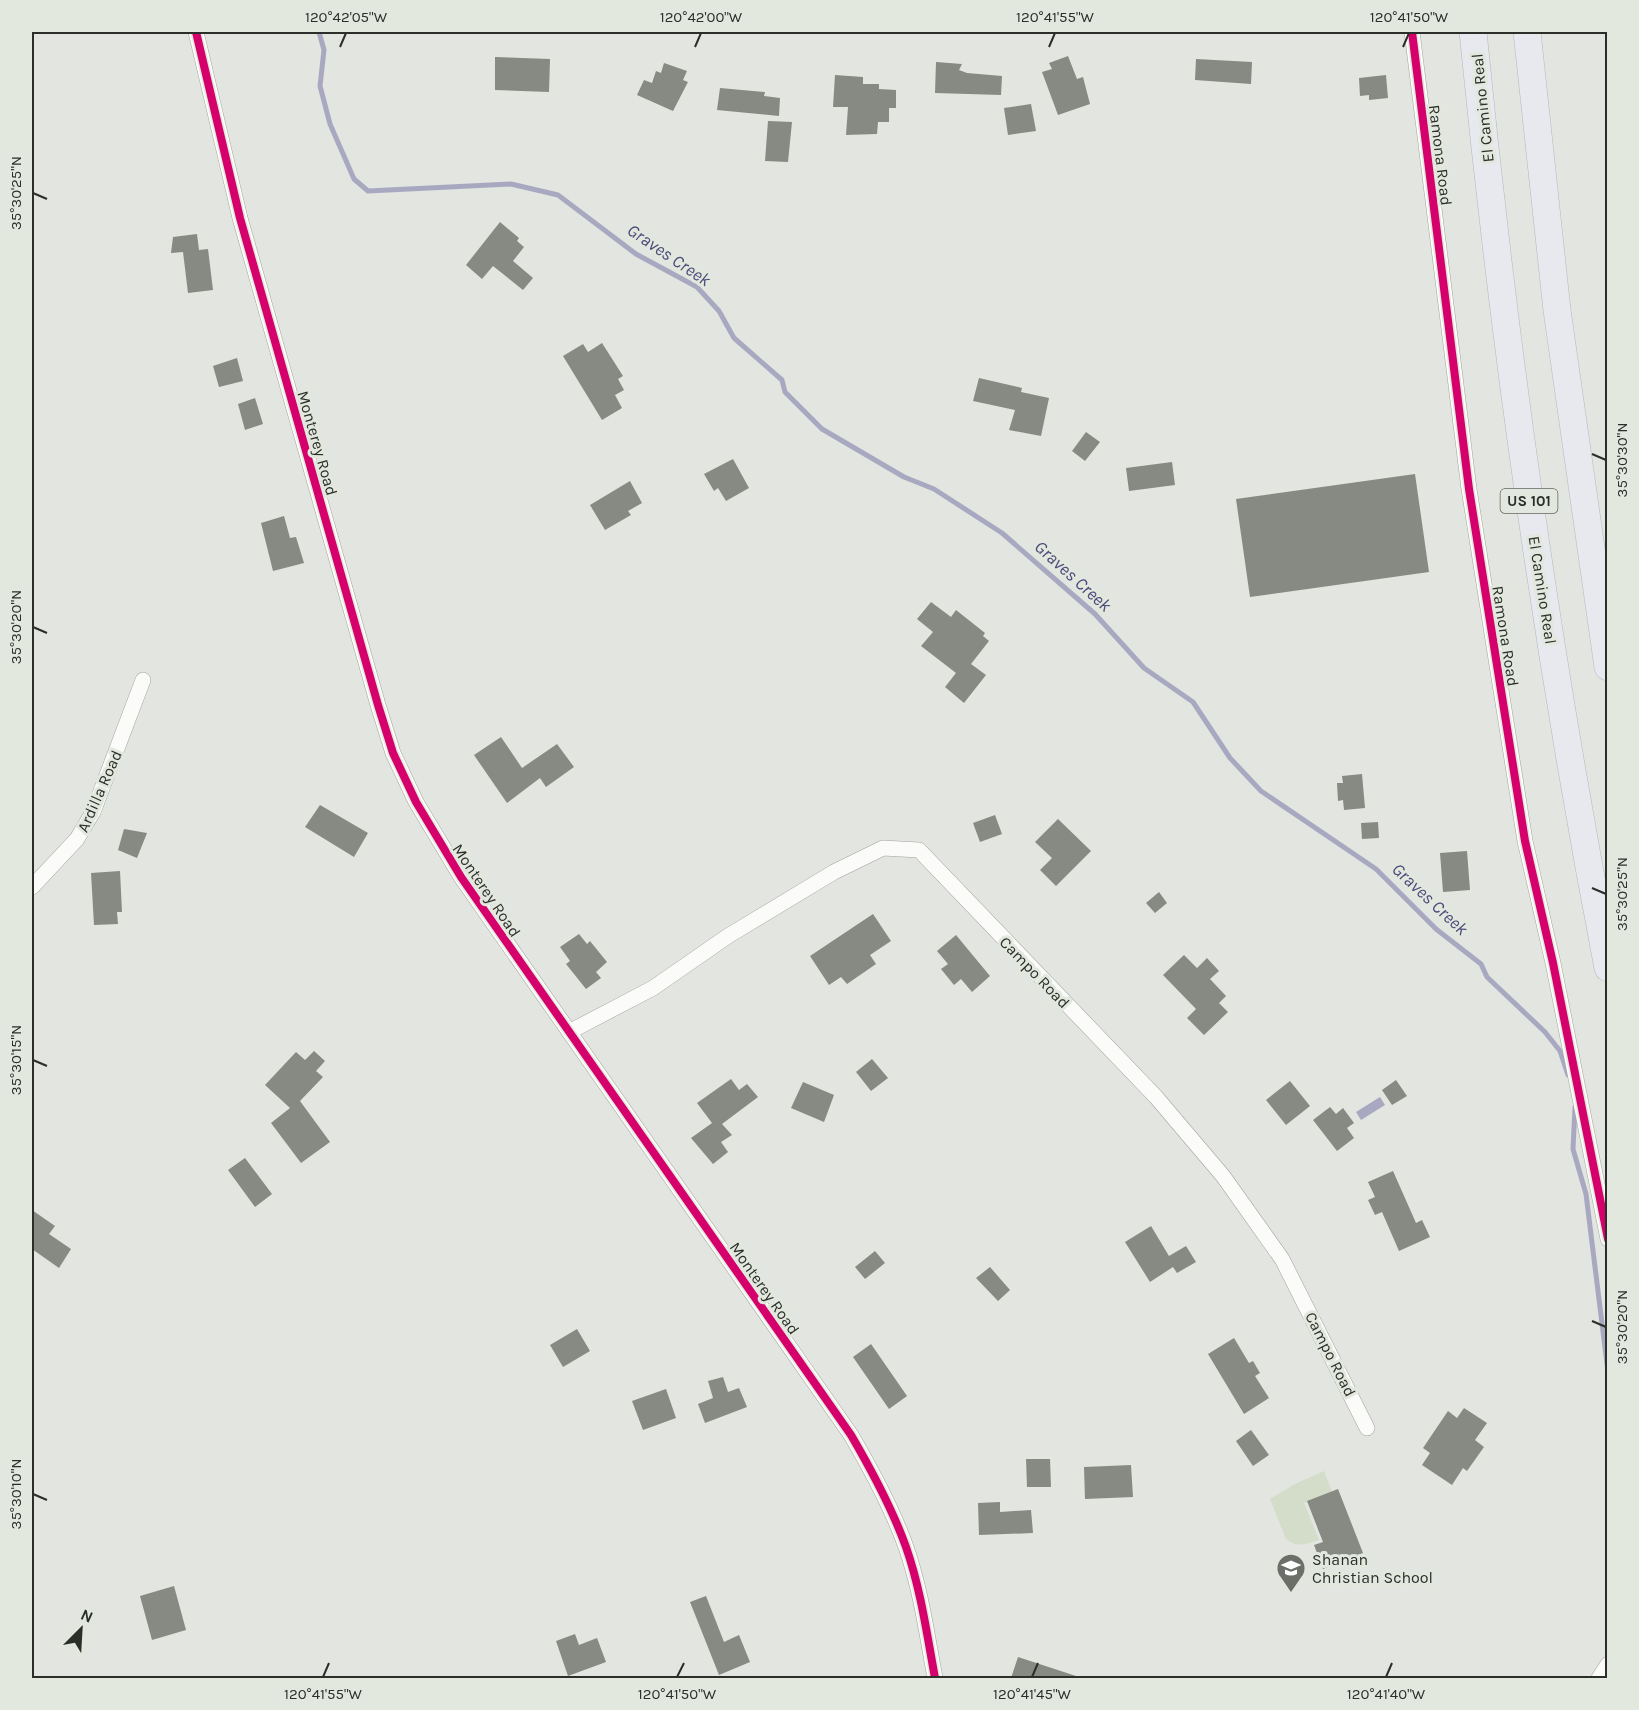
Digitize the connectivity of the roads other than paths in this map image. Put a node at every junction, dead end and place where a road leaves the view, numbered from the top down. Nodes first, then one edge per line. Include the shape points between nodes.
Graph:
1 (196, 32) edge
2 (1399, 32) edge
3 (1412, 32) edge
4 (1473, 32) edge
5 (1527, 32) edge
6 (1608, 668) edge
7 (143, 680) dead end
8 (32, 887) edge
9 (1608, 968) edge
10 (569, 1032) junction
11 (1608, 1239) edge
12 (1367, 1428) dead end
13 (1608, 1664) edge
14 (935, 1678) edge
15 (1599, 1678) edge

1 - 10 street, Monterey Road via 240,218 393,753 434,836
2 - 3 street
3 - 11 street, Ramona Road via 1469,489 1521,818
4 - 9 highway, El Camino Real / US 101 via 1522,448 1566,737
5 - 6 highway, US 101 via 1557,310
7 - 8 street, Ardilla Road via 93,812 77,839
10 - 12 street, Campo Road via 653,988 728,936 834,872 883,848 919,850 1156,1097 1223,1176 1282,1258
10 - 14 street, Monterey Road via 851,1435 906,1547 918,1587
13 - 15 street

